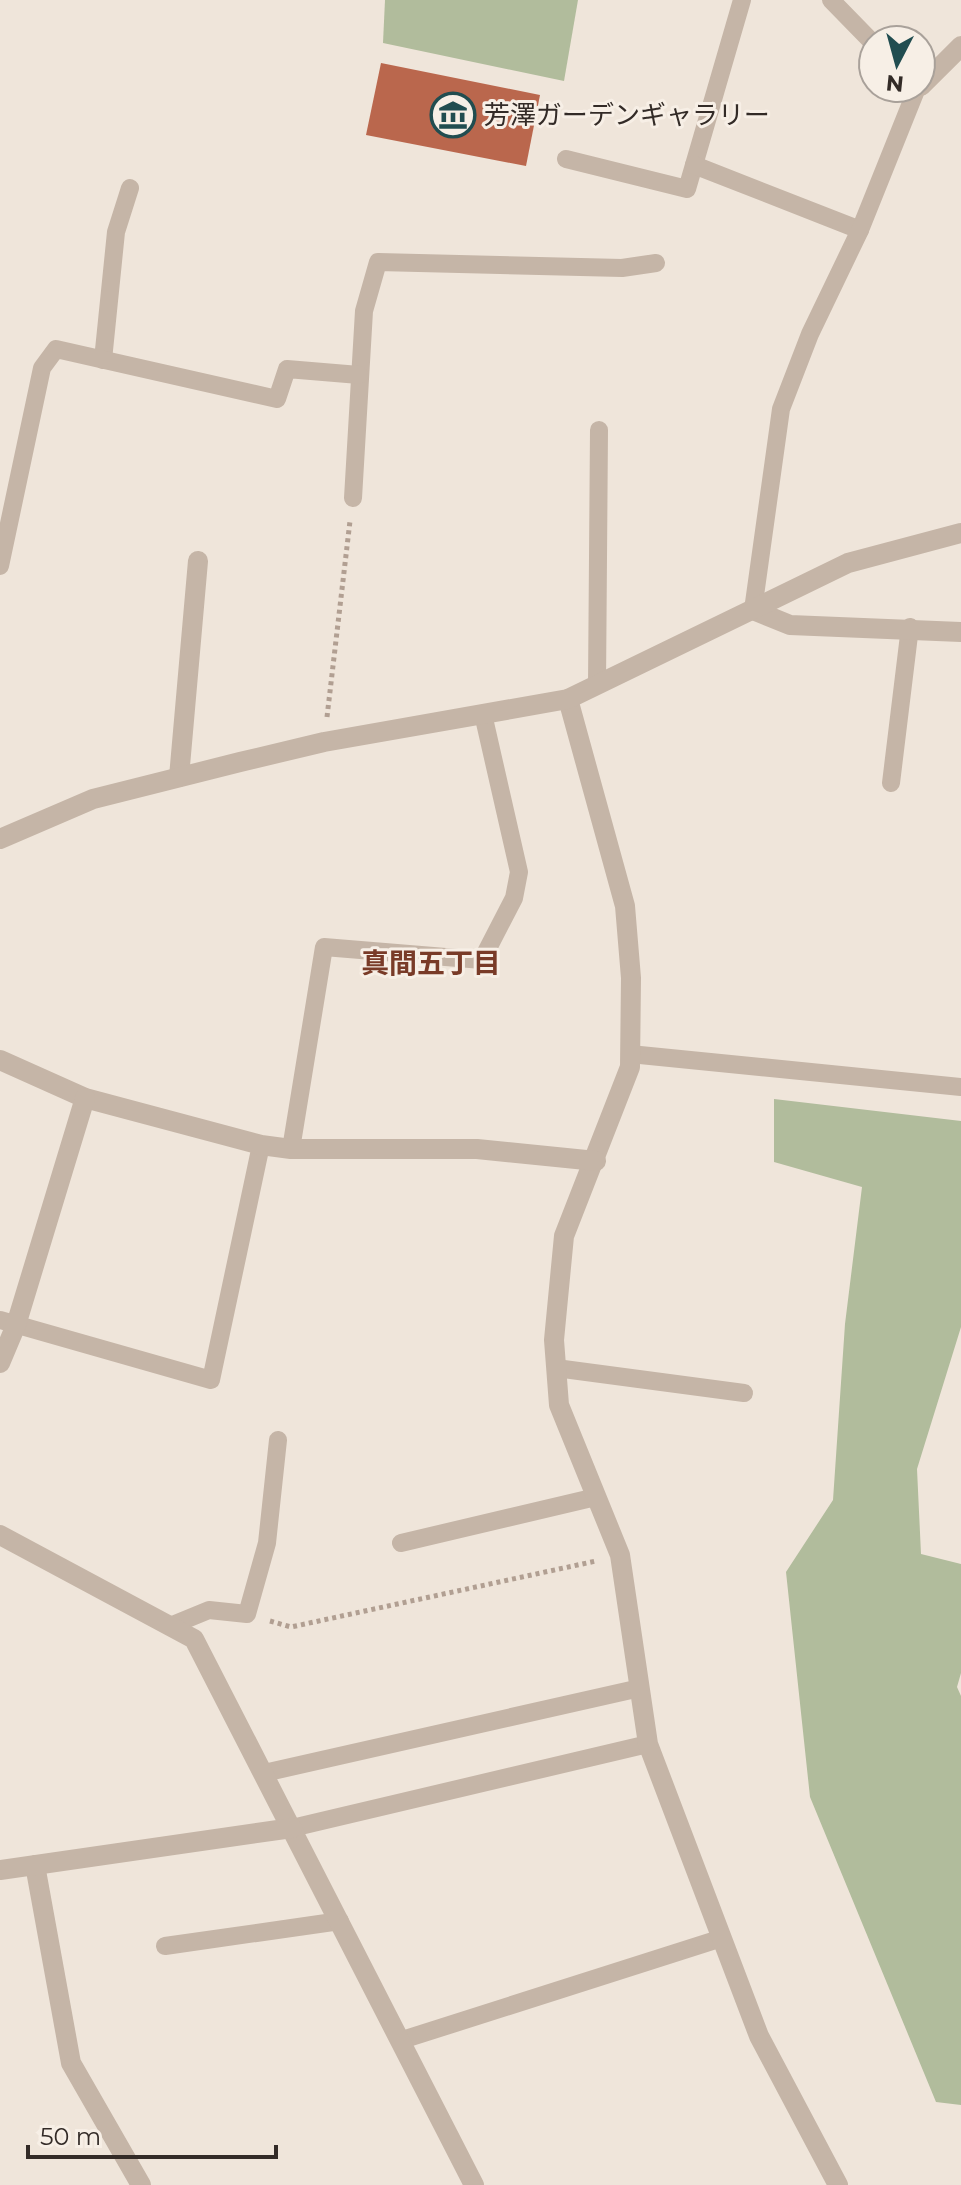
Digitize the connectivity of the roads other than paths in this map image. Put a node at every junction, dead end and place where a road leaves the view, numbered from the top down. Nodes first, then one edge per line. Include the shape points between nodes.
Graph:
1 (742, 0) edge
2 (831, 0) edge
3 (857, 27) edge
4 (961, 46) edge
5 (937, 69) edge
6 (911, 104) edge
7 (566, 159) dead end
8 (694, 165) junction
9 (130, 188) dead end
10 (860, 230) junction
11 (656, 263) dead end
12 (103, 360) junction
13 (359, 375) junction
14 (599, 430) dead end
15 (353, 498) road end
16 (961, 533) edge
17 (198, 561) dead end
18 (0, 566) edge
19 (753, 610) junction
20 (910, 627) junction
21 (961, 632) edge
22 (597, 685) junction
23 (568, 699) junction
24 (483, 714) junction
25 (179, 777) junction
26 (891, 783) dead end
27 (0, 839) edge
28 (630, 1054) junction
29 (0, 1060) edge
30 (961, 1087) edge
31 (85, 1098) junction
32 (261, 1145) junction
33 (291, 1149) junction
34 (596, 1161) junction
35 (8, 1322) edge
36 (0, 1363) edge
37 (556, 1368) junction
38 (744, 1393) dead end
39 (278, 1440) dead end
40 (596, 1497) junction
41 (0, 1535) edge
42 (401, 1543) dead end
43 (170, 1626) junction
44 (640, 1688) junction
45 (648, 1744) junction
46 (264, 1773) junction
47 (292, 1828) junction
48 (35, 1865) junction
49 (0, 1870) edge
50 (340, 1921) junction
51 (722, 1938) junction
52 (165, 1946) dead end
53 (402, 2040) junction
54 (141, 2185) edge
55 (474, 2185) edge
56 (838, 2185) edge

1 - 8 lane
2 - 3 lane
4 - 5 street
6 - 10 lane
7 - 8 lane via 687,189
8 - 10 lane
9 - 12 lane via 116,232
10 - 19 lane via 781,409
11 - 13 lane via 622,268 378,262 364,311
12 - 13 lane via 277,399 287,369
12 - 18 lane via 56,349 42,368
13 - 15 lane
14 - 22 lane
16 - 19 street via 848,563
17 - 25 street
19 - 20 street via 790,625
19 - 22 street
20 - 21 street
20 - 26 lane
22 - 23 street
23 - 24 street
23 - 28 street via 625,906
24 - 25 street via 324,742
24 - 33 lane via 519,872 514,898 482,960 324,947
25 - 27 street via 93,799
28 - 30 lane
28 - 34 street
29 - 31 street
31 - 32 street
31 - 35 street
32 - 33 street
32 - 35 lane via 211,1380
33 - 34 street via 477,1149
34 - 37 street via 564,1236
35 - 36 street
37 - 38 lane
37 - 40 street via 559,1405
39 - 43 lane via 267,1543 247,1614 209,1610
40 - 42 lane
40 - 44 street via 620,1555
41 - 43 street
43 - 46 street via 194,1639
44 - 45 street
44 - 46 lane
45 - 47 lane
45 - 51 street
46 - 47 street
47 - 48 street
47 - 50 street
48 - 49 street
48 - 54 street via 71,2063
50 - 52 lane
50 - 53 street
51 - 53 lane
51 - 56 street via 759,2036
53 - 55 street

